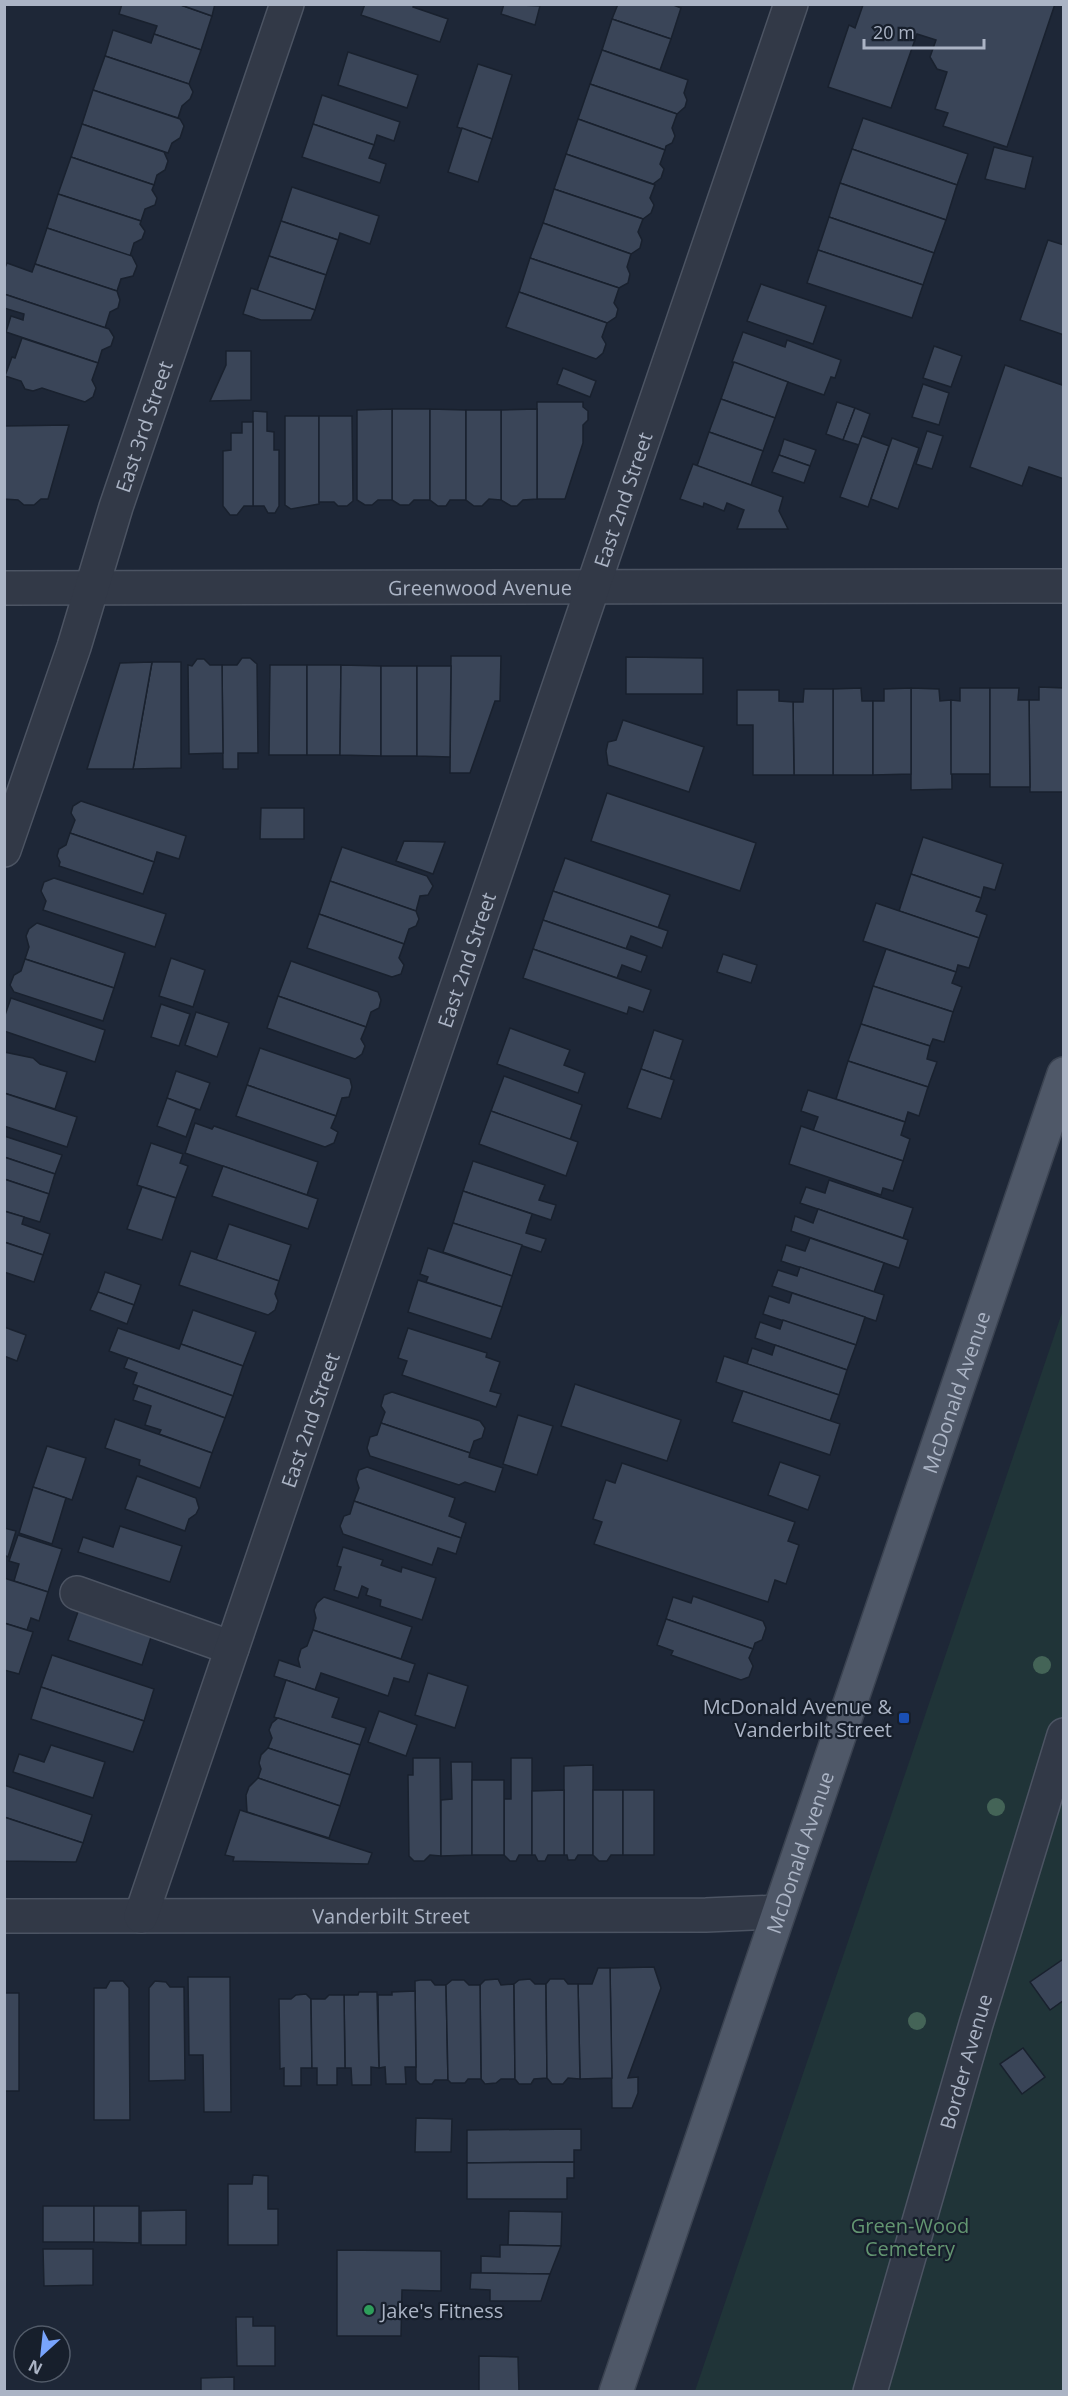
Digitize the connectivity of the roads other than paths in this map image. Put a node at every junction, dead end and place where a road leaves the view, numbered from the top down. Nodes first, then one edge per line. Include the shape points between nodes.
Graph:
1 (287, 4) edge
2 (790, 4) edge
3 (1064, 586) edge
4 (4, 588) edge
5 (592, 588) junction
6 (91, 589) junction
7 (4, 850) edge
8 (1064, 1074) edge
9 (77, 1593) dead end
10 (232, 1648) junction
11 (1064, 1735) edge
12 (778, 1912) junction
13 (4, 1916) edge
14 (141, 1916) junction
15 (616, 2391) edge
16 (870, 2391) edge

1 - 6 street, East 3rd Street
2 - 5 street, East 2nd Street
3 - 5 street, Greenwood Avenue
4 - 6 street, Greenwood Avenue
5 - 6 street, Greenwood Avenue
5 - 10 street, East 2nd Street
6 - 7 street, East 3rd Street
8 - 12 main road, McDonald Avenue
9 - 10 street
10 - 14 street, East 2nd Street
11 - 16 street, Border Avenue
12 - 14 street, Vanderbilt Street
12 - 15 main road, McDonald Avenue
13 - 14 street, Vanderbilt Street

